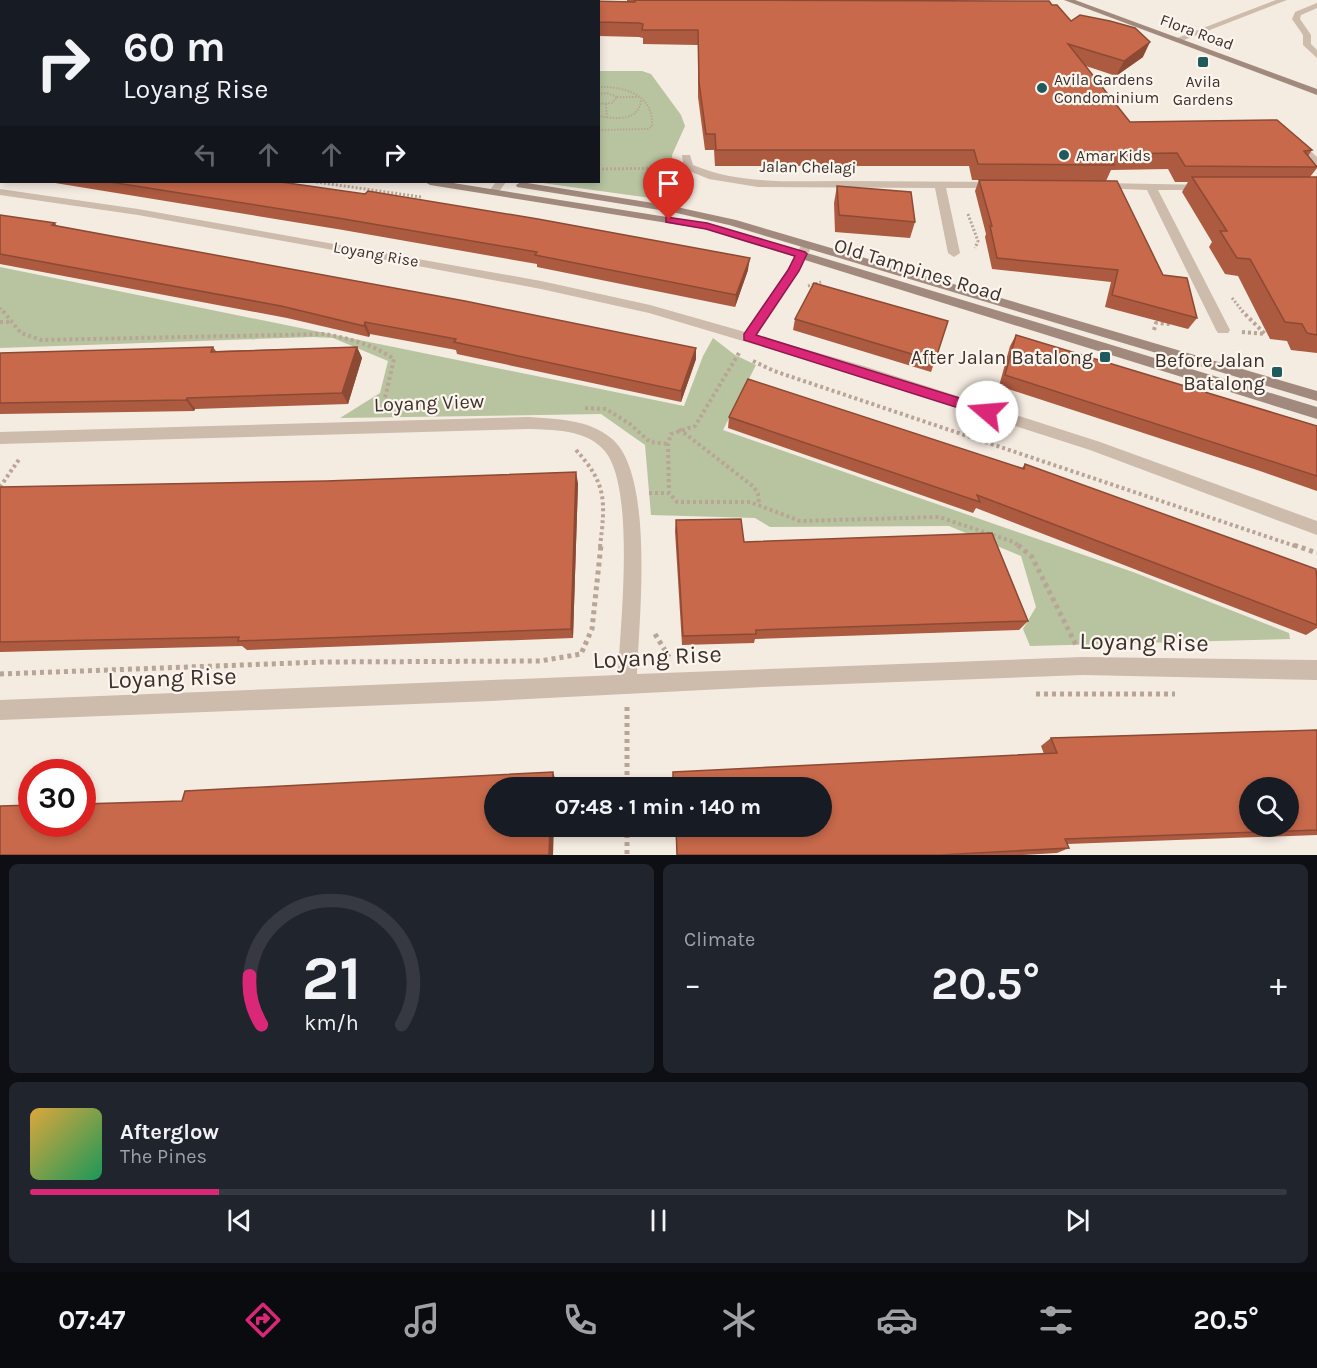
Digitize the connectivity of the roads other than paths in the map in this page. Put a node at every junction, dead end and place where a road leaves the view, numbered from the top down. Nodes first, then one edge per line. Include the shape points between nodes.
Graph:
1 (1068, 0) edge
2 (1283, 0) edge
3 (1317, 5) edge
4 (1176, 40) junction
5 (1317, 55) edge
6 (1317, 92) edge
7 (1290, 137) edge
8 (687, 162) road end
9 (1317, 162) edge
10 (464, 183) edge
11 (498, 184) edge
12 (940, 184) junction
13 (1010, 185) edge
14 (1092, 186) edge
15 (1150, 186) junction
16 (1222, 187) edge
17 (0, 192) edge
18 (804, 249) junction
19 (954, 254) dead end
20 (1223, 330) dead end
21 (748, 337) junction
22 (1317, 396) edge
23 (1317, 413) edge
24 (0, 438) edge
25 (1317, 528) edge
26 (1317, 670) edge
27 (627, 685) junction
28 (0, 710) edge

1 - 4 street, Flora Road
2 - 4 street
3 - 5 street via 1298,14 1296,19 1307,35 1307,45
4 - 6 street, Flora Road
7 - 9 street
8 - 12 street, Jalan Chelagi via 709,176 758,184
10 - 11 street, Old Tampines Road
11 - 18 street, Old Tampines Road
12 - 13 street, Jalan Chelagi
12 - 19 street
14 - 15 street
15 - 16 street
15 - 20 street
17 - 21 street, Loyang Rise via 138,212 530,283 650,309
18 - 21 street
18 - 22 street, Old Tampines Road
18 - 23 street, Old Tampines Road
21 - 25 street, Loyang Rise via 1095,446
24 - 27 street, Loyang View via 528,423 577,426 600,438 617,454 629,493 632,554
26 - 27 street, Loyang Rise via 1083,666
27 - 28 street, Loyang Rise

